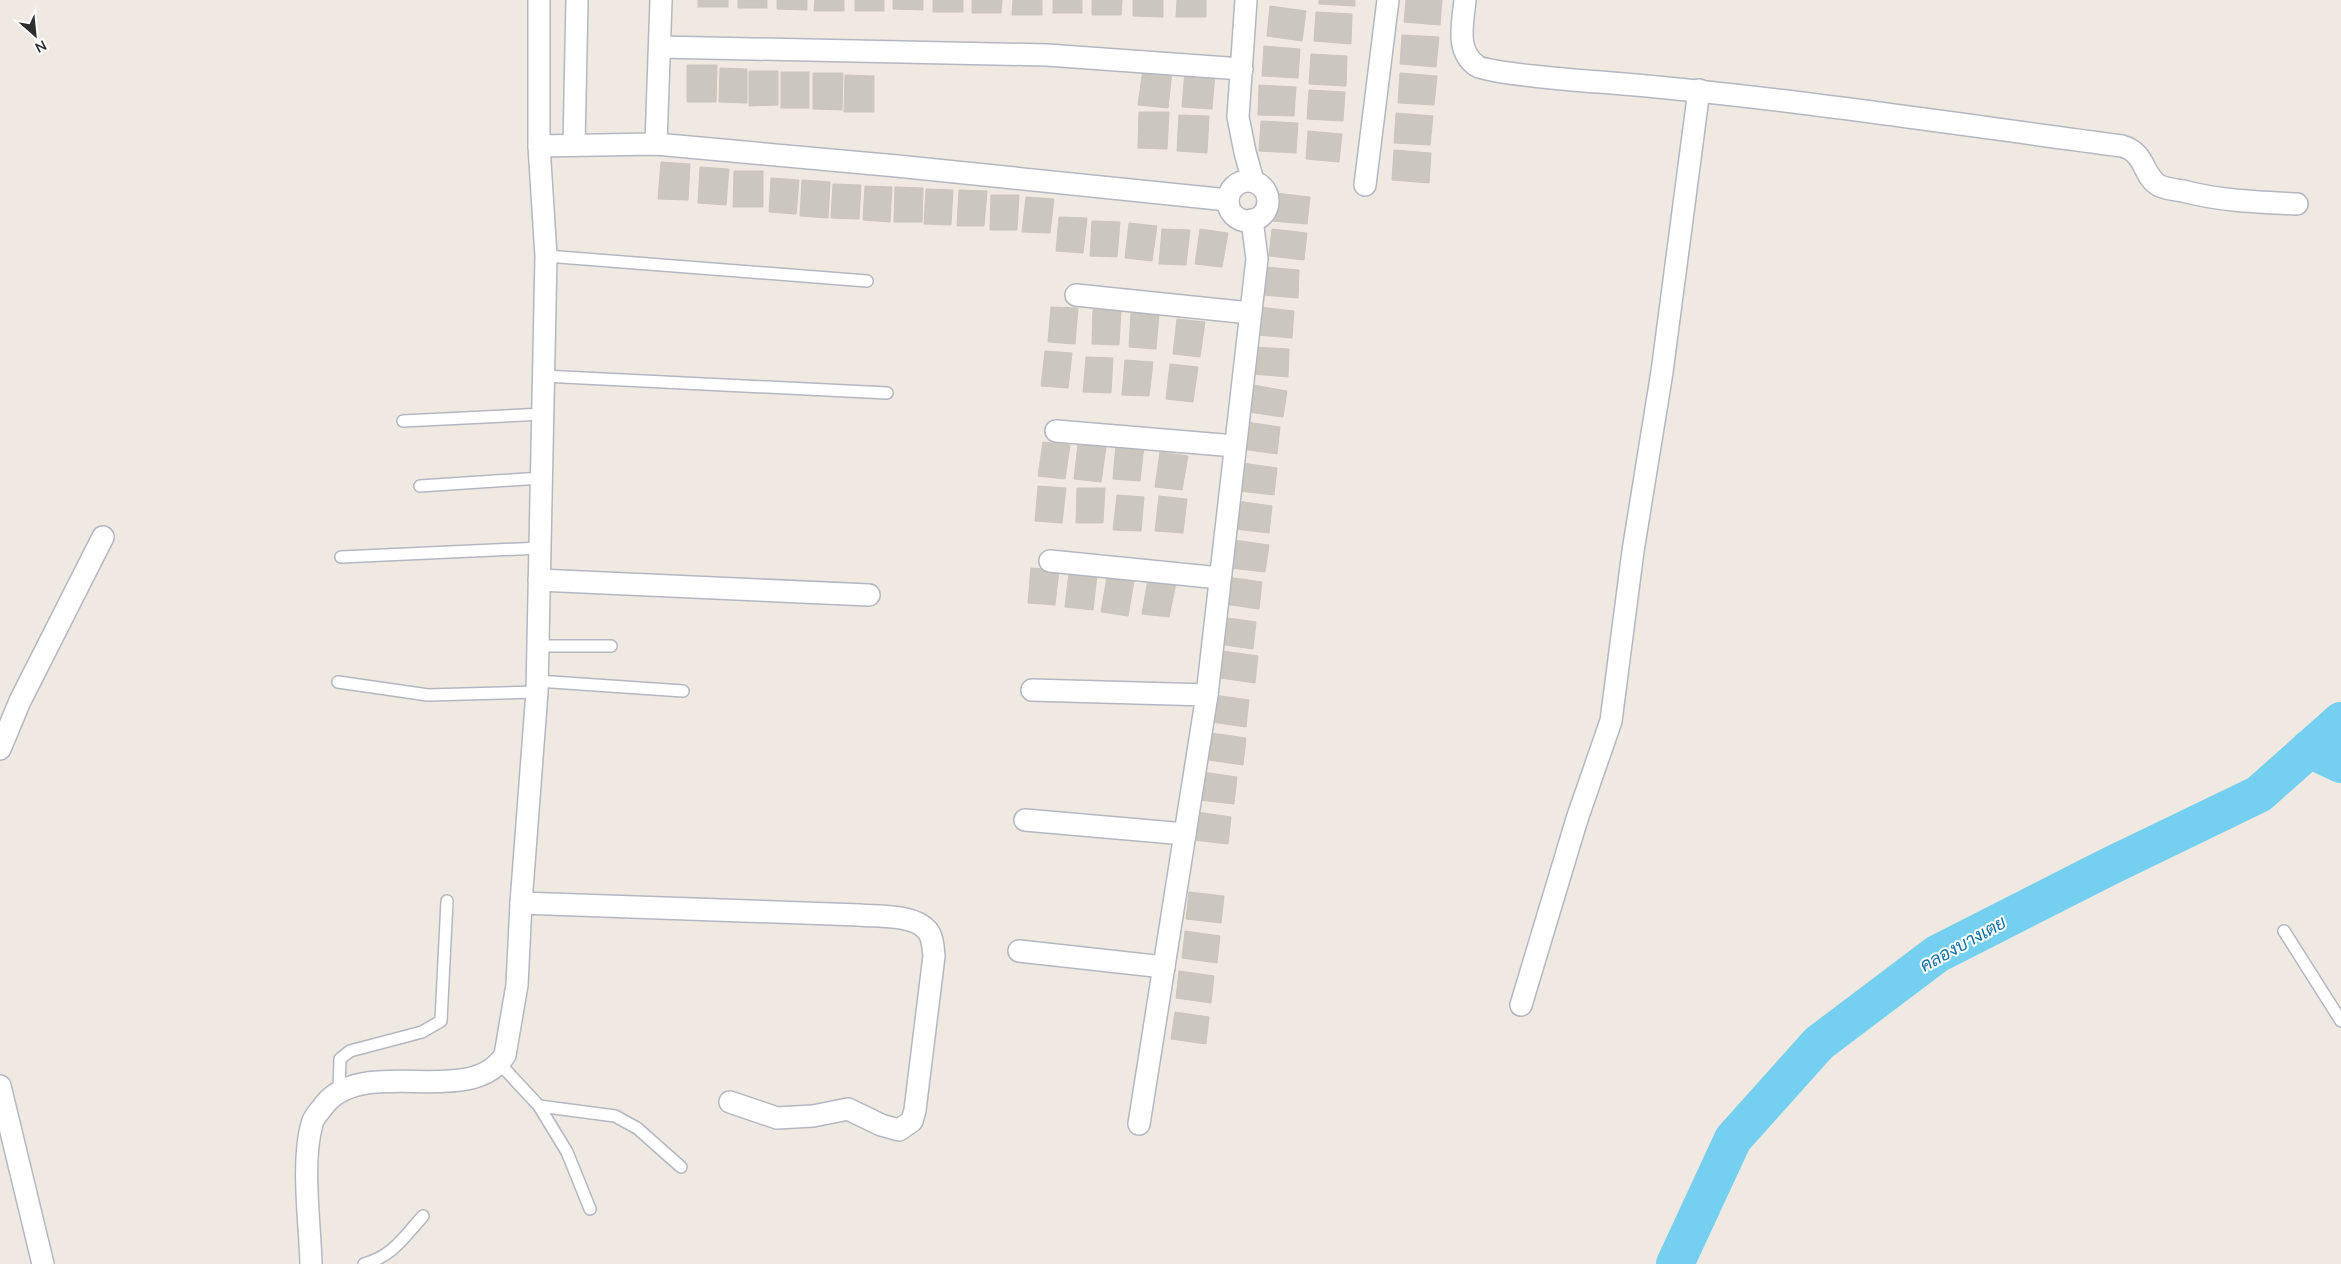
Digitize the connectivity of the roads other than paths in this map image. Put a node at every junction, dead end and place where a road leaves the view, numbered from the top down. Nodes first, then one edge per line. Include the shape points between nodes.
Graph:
1 (539, 0) edge
2 (577, 0) edge
3 (661, 0) edge
4 (1246, 0) edge
5 (1388, 0) edge
6 (1465, 0) edge
7 (660, 47) junction
8 (1242, 69) junction
9 (1699, 90) junction
10 (656, 144) junction
11 (574, 145) junction
12 (539, 146) junction
13 (1253, 181) junction
14 (1365, 185) dead end
15 (1228, 200) junction
16 (2296, 204) dead end
17 (1252, 220) junction
18 (546, 256) junction
19 (866, 281) dead end
20 (1076, 296) dead end
21 (1250, 313) junction
22 (543, 376) junction
23 (888, 393) dead end
24 (542, 414) junction
25 (403, 422) dead end
26 (1056, 431) dead end
27 (1235, 446) junction
28 (541, 478) junction
29 (420, 486) dead end
30 (103, 536) dead end
31 (540, 548) junction
32 (341, 557) dead end
33 (1050, 561) dead end
34 (1220, 578) junction
35 (539, 580) junction
36 (868, 594) dead end
37 (538, 646) junction
38 (611, 646) dead end
39 (338, 682) dead end
40 (537, 687) junction
41 (1032, 690) dead end
42 (683, 691) dead end
43 (1207, 695) junction
44 (0, 749) edge
45 (1025, 820) dead end
46 (1185, 834) junction
47 (447, 901) dead end
48 (521, 903) junction
49 (2284, 931) dead end
50 (1019, 952) dead end
51 (1164, 967) junction
52 (1521, 1005) dead end
53 (2341, 1021) edge
54 (500, 1064) junction
55 (0, 1086) edge
56 (339, 1091) junction
57 (730, 1102) dead end
58 (539, 1106) junction
59 (1139, 1124) dead end
60 (681, 1167) dead end
61 (590, 1209) dead end
62 (423, 1216) dead end
63 (43, 1264) edge
64 (311, 1264) edge
65 (364, 1264) edge

1 - 12 street
2 - 11 street
3 - 7 street
4 - 8 street
5 - 14 street
6 - 9 street via 1462,36 1466,56 1479,68 1566,80
7 - 8 street via 1048,55
7 - 10 street
8 - 13 street via 1238,117
9 - 16 street via 2122,146 2139,155 2160,186 2236,201
9 - 52 street via 1611,721 1577,819
10 - 11 street
10 - 15 street
11 - 12 street
12 - 18 street
13 - 15 street via 1236,185
13 - 17 street via 1261,185 1268,201 1261,216
15 - 17 street via 1236,216
17 - 21 street via 1256,259
18 - 19 lane
18 - 22 street
20 - 21 street
21 - 27 street
22 - 23 lane
22 - 24 street
24 - 25 lane
24 - 28 street
26 - 27 street
27 - 34 street
28 - 29 lane
28 - 31 street
30 - 44 street
31 - 32 lane
31 - 35 street
33 - 34 street
34 - 43 street
35 - 36 street
35 - 37 street
37 - 38 lane
37 - 40 street
39 - 40 lane via 428,695
40 - 42 lane
40 - 48 street
41 - 43 street
43 - 46 street
45 - 46 street
46 - 51 street
47 - 56 lane via 441,1021 422,1032 344,1054 340,1059
48 - 54 street via 517,985 505,1055
48 - 57 street via 858,915 904,920 920,924 928,931 933,941 934,956 912,1121 899,1130 848,1109 777,1118
49 - 53 lane
50 - 51 street
51 - 59 street
54 - 56 street via 469,1080 387,1082
54 - 58 lane
55 - 63 street
56 - 64 street via 327,1100 312,1121 307,1147
58 - 60 lane via 615,1116 638,1128
58 - 61 lane via 567,1152
62 - 65 lane via 394,1250

